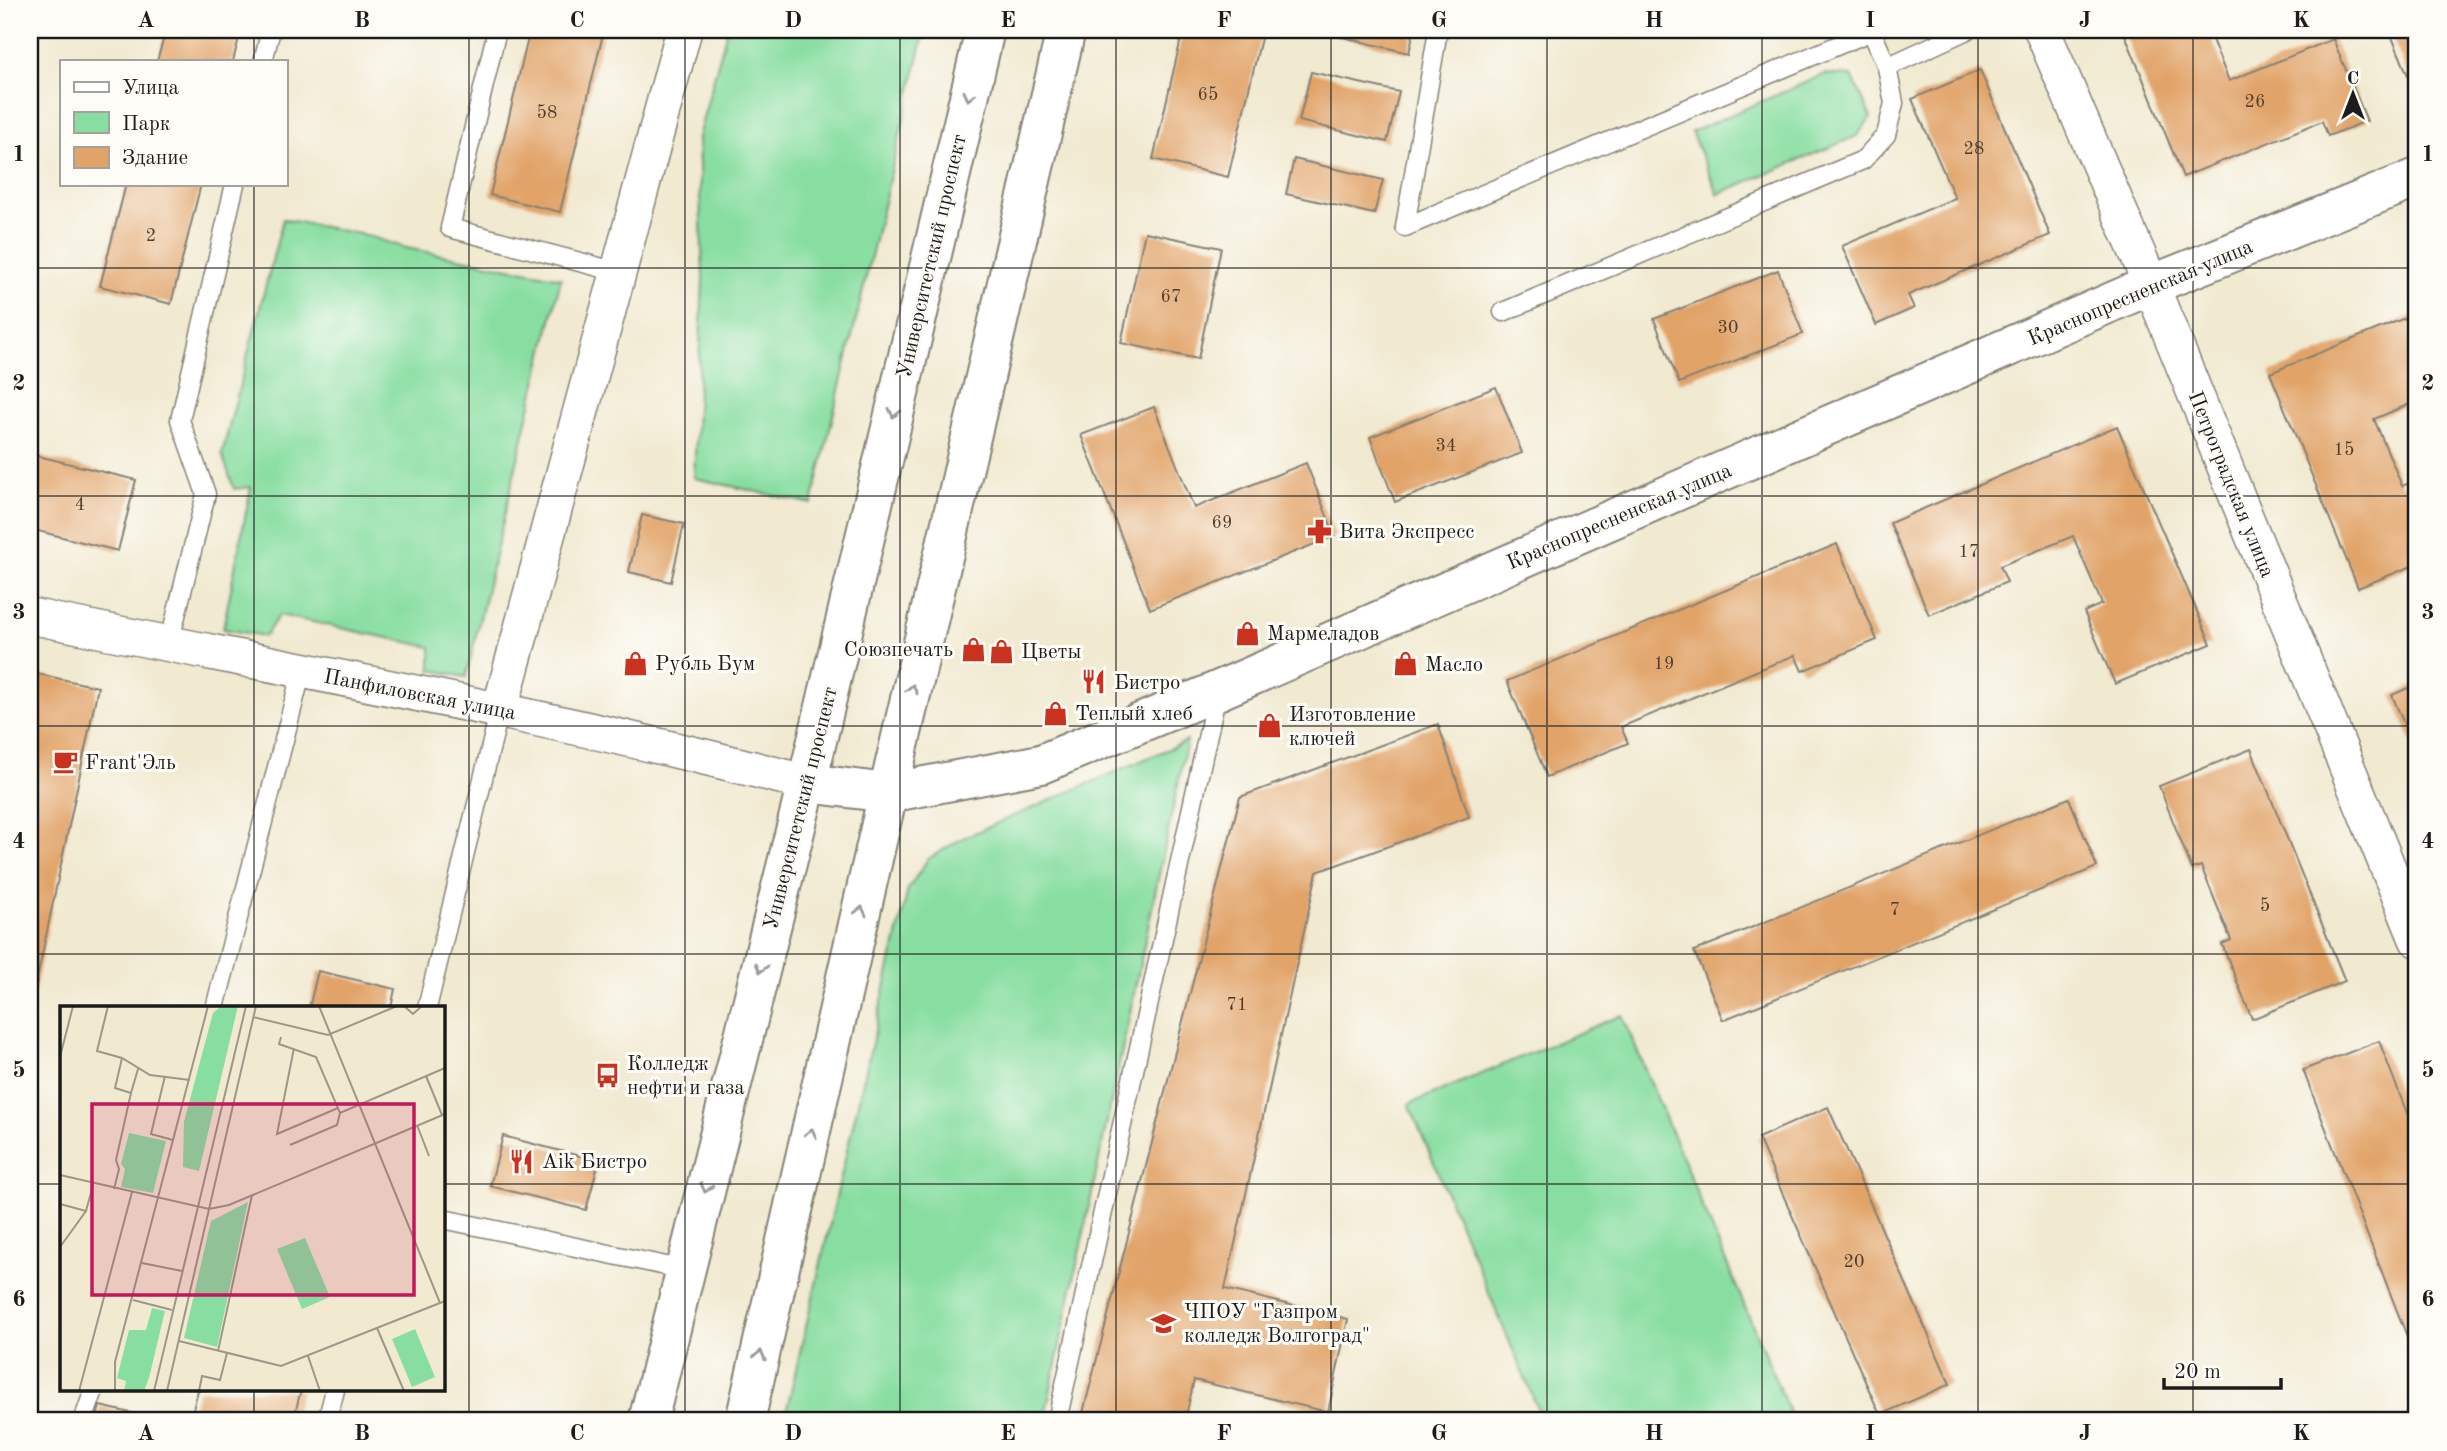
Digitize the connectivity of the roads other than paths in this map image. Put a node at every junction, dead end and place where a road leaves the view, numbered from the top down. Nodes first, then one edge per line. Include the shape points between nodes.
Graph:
1 (271, 30) edge
2 (497, 30) edge
3 (684, 30) edge
4 (985, 30) edge
5 (1066, 30) edge
6 (1438, 30) edge
7 (1967, 30) edge
8 (2042, 30) edge
9 (1871, 31) edge
10 (263, 60) edge
11 (1887, 67) junction
12 (2417, 178) edge
13 (235, 186) edge
14 (618, 272) junction
15 (2151, 285) junction
16 (1503, 312) dead end
17 (30, 616) edge
18 (169, 644) junction
19 (302, 670) junction
20 (1217, 691) junction
21 (500, 709) junction
22 (807, 783) junction
23 (888, 793) junction
24 (2417, 939) edge
25 (216, 1006) edge
26 (427, 1006) edge
27 (444, 1219) edge
28 (685, 1270) junction
29 (93, 1392) edge
30 (334, 1392) edge
31 (83, 1421) edge
32 (327, 1421) edge
33 (648, 1421) edge
34 (745, 1421) edge
35 (1057, 1421) edge

1 - 10 lane
2 - 14 lane via 450,228
3 - 14 street
4 -> 22 main road, Университетский проспект
23 -> 5 main road
6 - 9 lane via 1405,227
7 - 11 lane
8 - 15 street, Петроградская улица
9 - 11 lane
11 - 16 lane via 1894,103 1886,135 1863,160
12 - 15 main road, Краснопресненская улица
13 - 18 lane via 180,420 206,494
14 - 21 street
15 - 20 main road, Краснопресненская улица
15 - 24 street, Петроградская улица
17 - 18 street, Панфиловская улица
18 - 19 street, Панфиловская улица
19 - 21 street, Панфиловская улица
19 - 25 lane
20 - 23 main road, Краснопресненская улица via 1041,764
20 - 35 lane
21 - 22 street, Панфиловская улица
21 - 26 lane
22 - 23 main road, Краснопресненская улица
22 -> 28 main road, Университетский проспект
34 -> 23 main road
27 - 28 lane
28 - 33 main road, Университетский проспект
29 - 31 lane
30 - 32 lane

